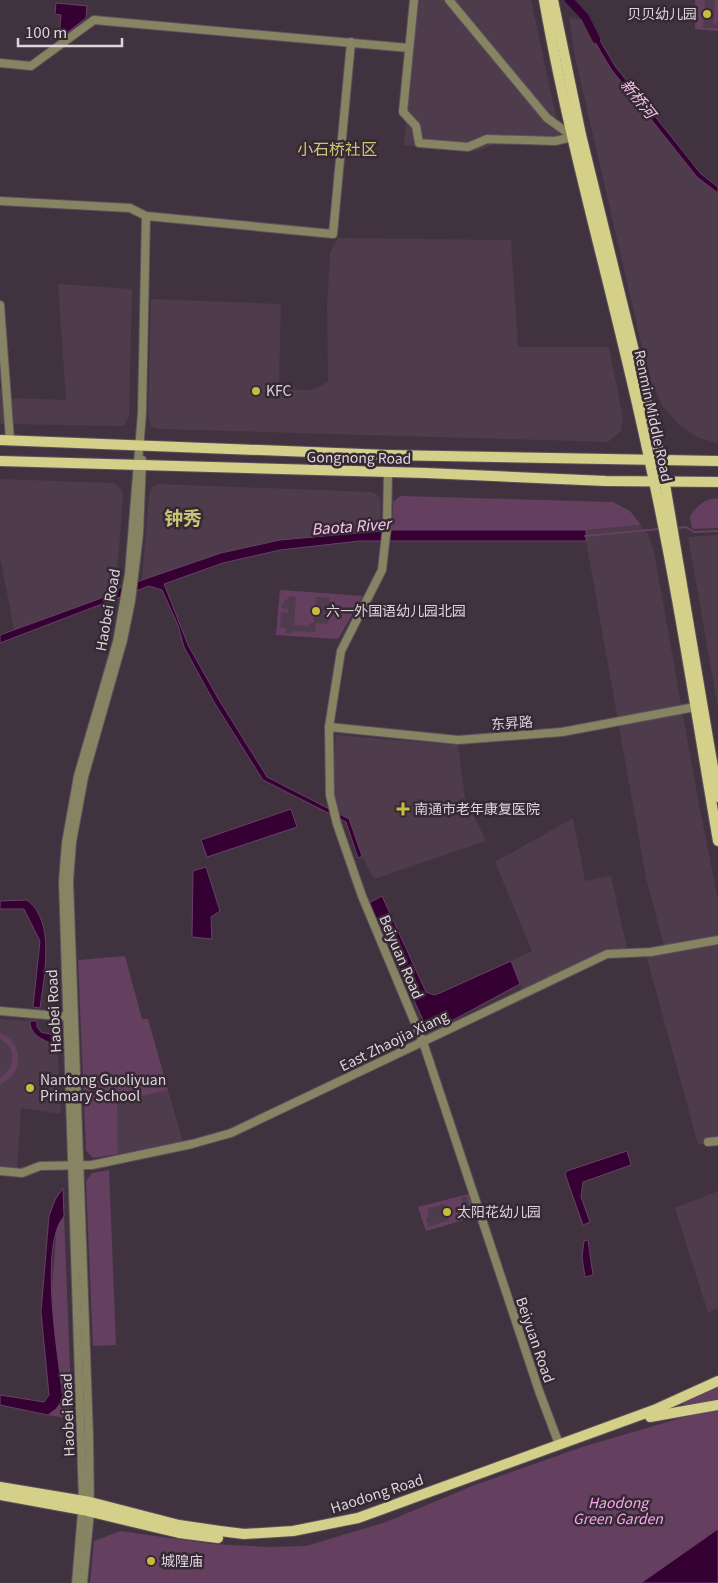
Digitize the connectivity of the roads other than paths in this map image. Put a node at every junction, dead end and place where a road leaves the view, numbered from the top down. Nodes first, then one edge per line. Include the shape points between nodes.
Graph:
1 (414, 0) edge
2 (448, 0) edge
3 (544, 0) edge
4 (553, 0) edge
5 (351, 42) junction
6 (409, 48) junction
7 (0, 63) edge
8 (577, 136) junction
9 (0, 201) edge
10 (146, 216) junction
11 (0, 305) edge
12 (5, 440) edge
13 (140, 446) junction
14 (0, 460) edge
15 (650, 460) junction
16 (661, 460) junction
17 (718, 461) edge
18 (140, 466) junction
19 (388, 472) junction
20 (665, 482) junction
21 (718, 482) edge
22 (654, 483) junction
23 (666, 522) junction
24 (669, 538) junction
25 (695, 707) junction
26 (329, 726) junction
27 (714, 755) edge
28 (718, 797) edge
29 (718, 841) edge
30 (718, 940) edge
31 (0, 1011) edge
32 (70, 1016) junction
33 (423, 1042) junction
34 (718, 1141) edge
35 (708, 1142) dead end
36 (76, 1165) junction
37 (0, 1171) edge
38 (718, 1382) edge
39 (718, 1405) edge
40 (559, 1444) junction
41 (0, 1487) edge
42 (0, 1495) edge
43 (87, 1506) junction
44 (76, 1583) edge
45 (83, 1583) edge

1 - 6 street
2 - 8 street via 547,118
3 - 8 main road, Renmin Middle Road via 554,57
4 - 8 main road, Renmin Middle Road
5 - 6 street
5 - 7 street via 94,20 31,66
5 - 10 street via 333,234
6 - 8 street via 403,112 416,126 419,143 468,147 487,139 555,141
8 - 15 main road, Renmin Middle Road
8 - 16 main road, Renmin Middle Road
9 - 10 street via 130,208
10 - 13 street, Haobei Road
11 - 12 street
12 - 13 main road, Gongnong Road
13 - 15 main road, Gongnong Road
13 - 18 street, Haobei Road
14 - 18 main road, Gongnong Road
15 - 16 main road, Gongnong Road
15 - 22 main road, Renmin Middle Road
16 - 17 main road, Gongnong Road
16 - 20 main road, Renmin Middle Road
18 - 19 main road, Gongnong Road
18 - 32 street, Haobei Road via 132,574 123,640 84,777 72,842 69,881
19 - 22 main road, Gongnong Road
19 - 26 street, Beiyuan Road via 386,546 380,575 341,651
20 - 21 main road, Gongnong Road
20 - 22 main road, Gongnong Road
20 - 23 main road, Renmin Middle Road
22 - 23 main road, Renmin Middle Road
23 - 24 main road, Renmin Middle Road
24 - 25 main road, Renmin Middle Road
24 - 27 main road, Renmin Middle Road
25 - 26 street, 东昇路 via 562,732 458,740
25 - 29 main road, Renmin Middle Road
26 - 33 street, Beiyuan Road via 328,782 335,819 362,896
27 - 28 main road, Renmin Middle Road
30 - 33 street, East Zhaojia Xiang via 651,952 607,954
31 - 32 street
32 - 36 street, Haobei Road
33 - 36 street, East Zhaojia Xiang via 231,1133 192,1144
33 - 40 street, Beiyuan Road
34 - 35 street
36 - 37 street, East Zhaojia Xiang via 40,1166 22,1173
36 - 43 street, Haobei Road
38 - 40 main road, Haodong Road via 654,1410
39 - 43 main road, Haodong Road via 654,1416 361,1521 295,1537 243,1540 179,1533
40 - 43 main road, Haodong Road via 358,1518 293,1531 244,1534
41 - 43 main road, Haodong Road
42 - 43 main road, Haodong Road
43 - 44 street, Haobei Road
43 - 45 street, Haobei Road

